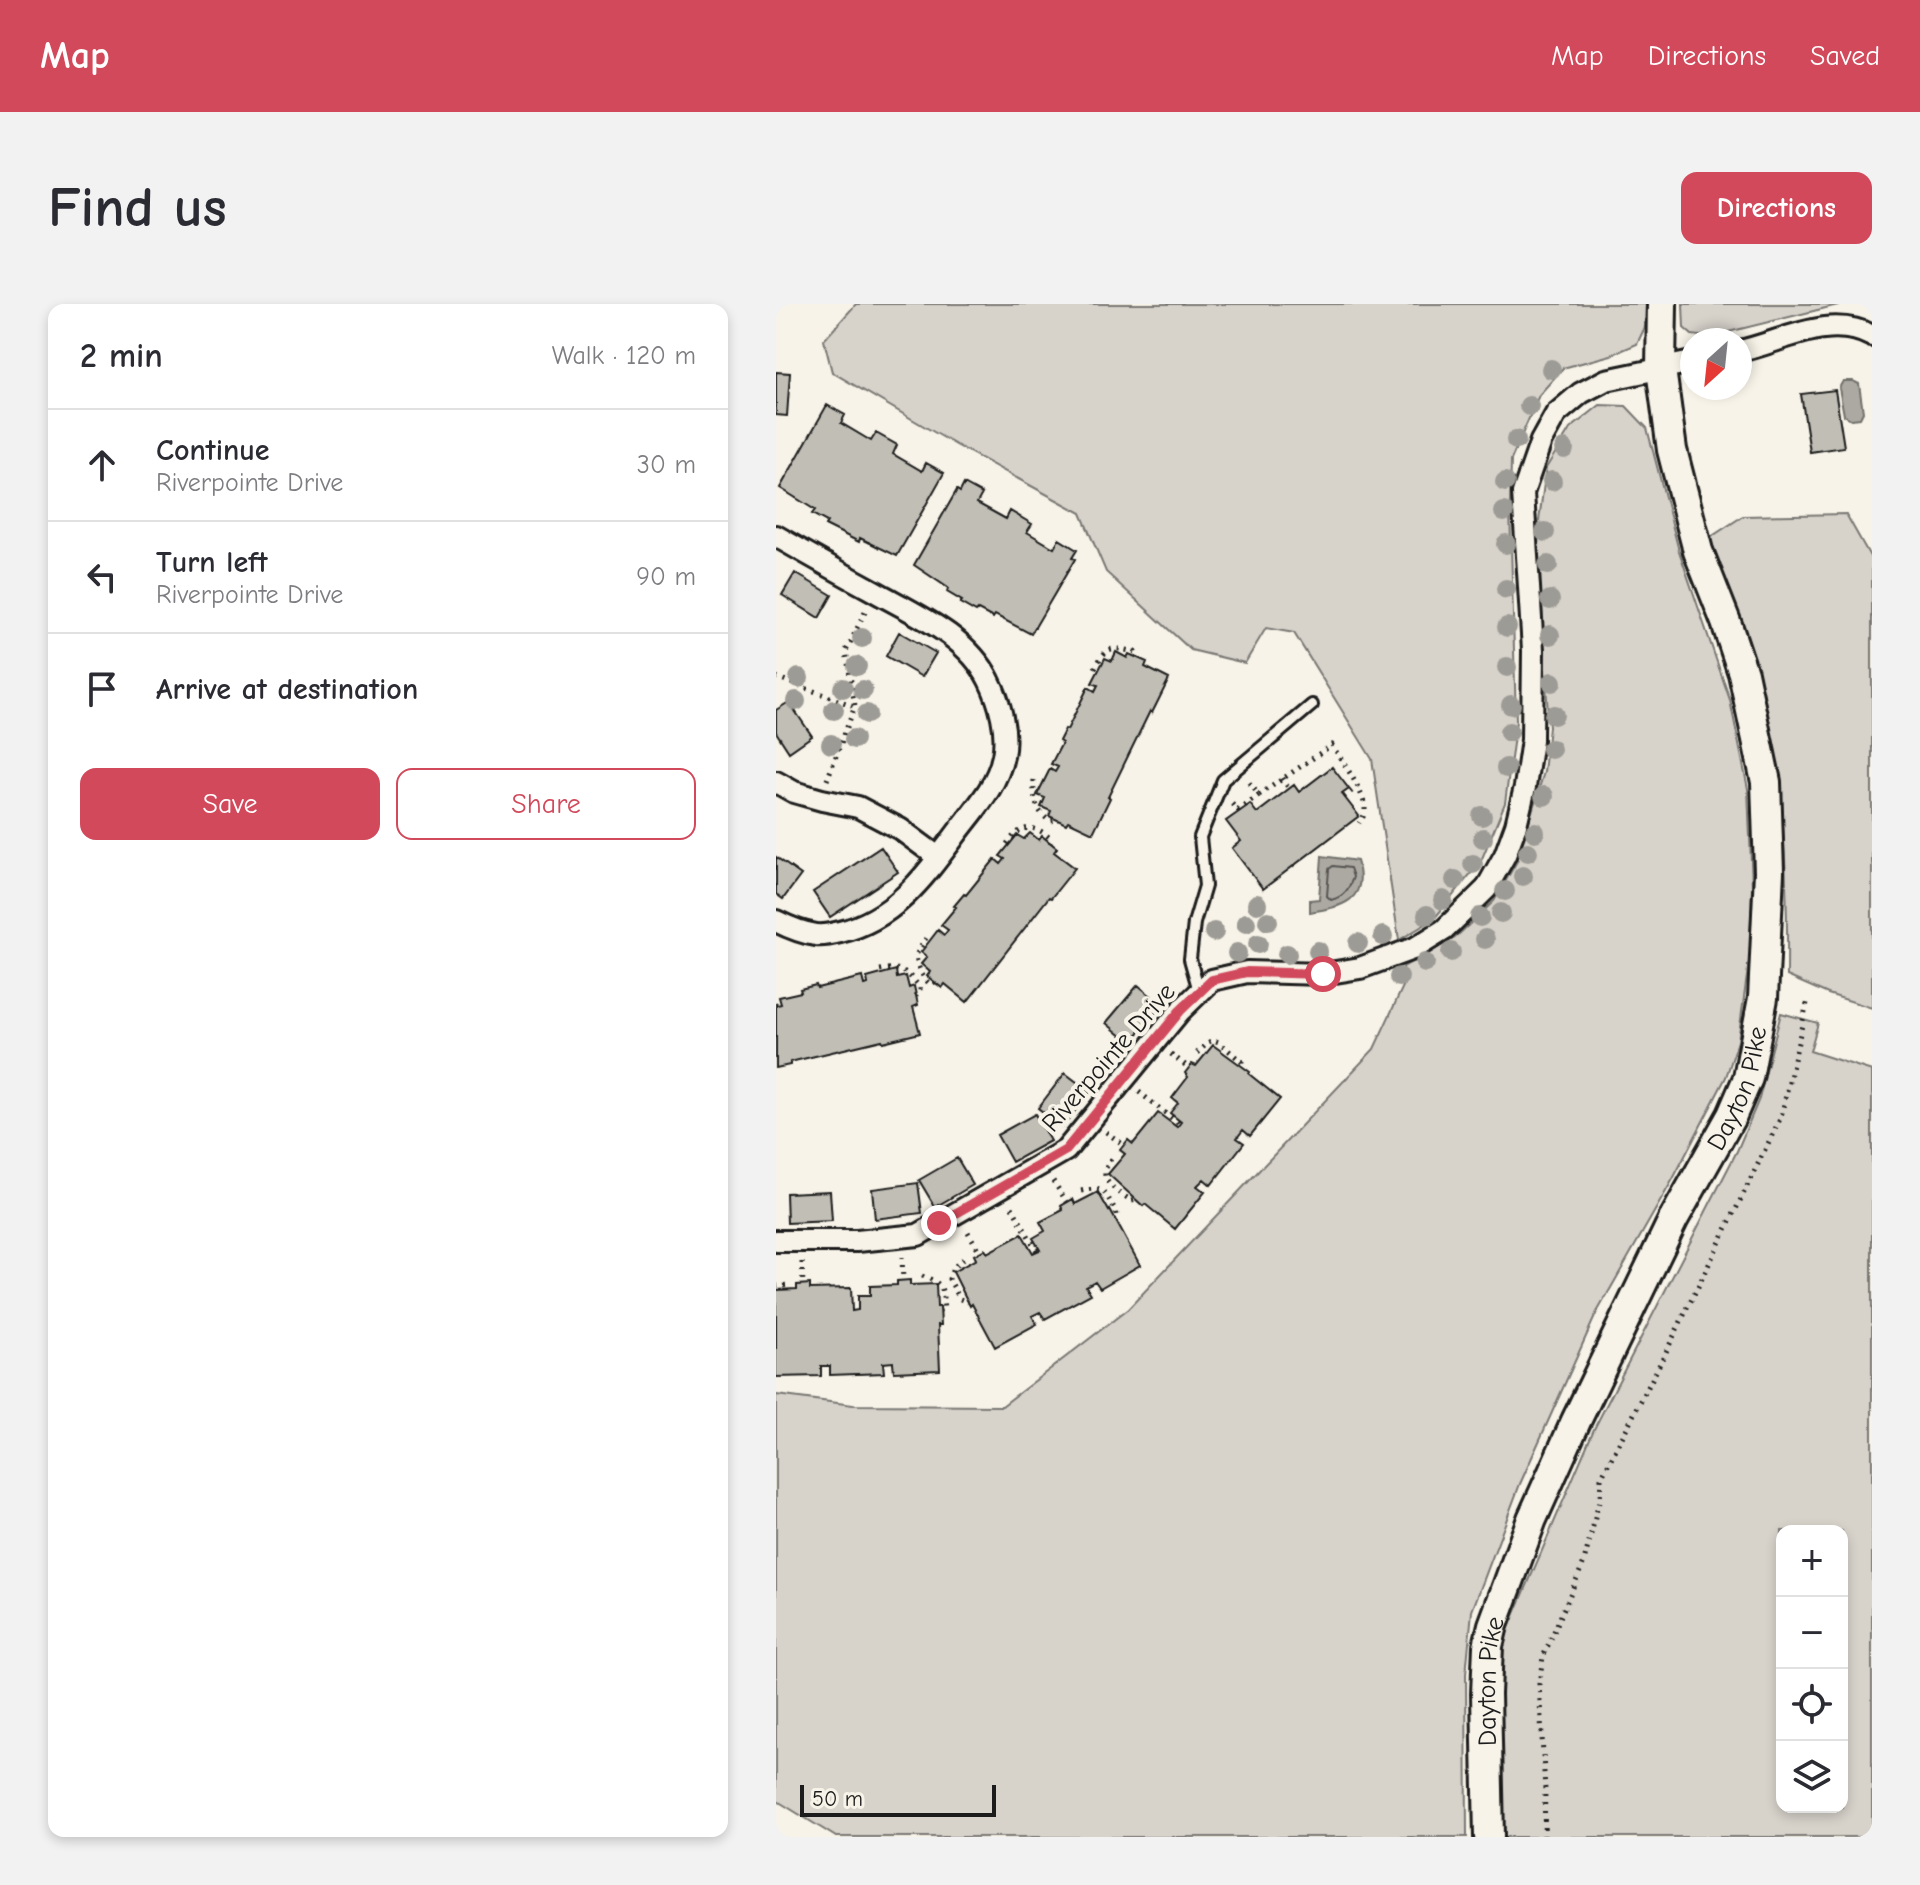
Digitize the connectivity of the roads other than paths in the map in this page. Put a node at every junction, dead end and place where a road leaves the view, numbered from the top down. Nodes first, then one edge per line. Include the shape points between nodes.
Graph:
1 (1662, 304) edge
2 (1872, 336) edge
3 (1752, 347) edge
4 (1680, 365) edge
5 (1661, 369) junction
6 (776, 536) edge
7 (1312, 705) dead end
8 (776, 782) edge
9 (938, 857) junction
10 (776, 921) edge
11 (1199, 991) junction
12 (776, 1241) edge
13 (1489, 1837) edge

1 - 5 street, Dayton Pike
2 - 3 street via 1852,328 1808,331
4 - 5 street, Riverpointe Drive
5 - 11 street, Riverpointe Drive via 1606,380 1556,414 1523,493 1533,650 1532,740 1516,825 1486,889 1444,930 1415,948 1360,968 1323,974 1247,972 1212,980
5 - 13 street, Dayton Pike via 1674,460 1698,551 1743,673 1766,782 1769,872 1763,998 1748,1078 1576,1421 1493,1625 1486,1694
6 - 9 street via 943,630 973,656 988,679 1004,723 1004,754 996,781
7 - 11 lane via 1223,780 1200,837 1205,886 1190,959
8 - 9 street via 794,792 858,807
9 - 10 street via 909,893 868,923 818,935
11 - 12 street, Riverpointe Drive via 1066,1150 918,1235

